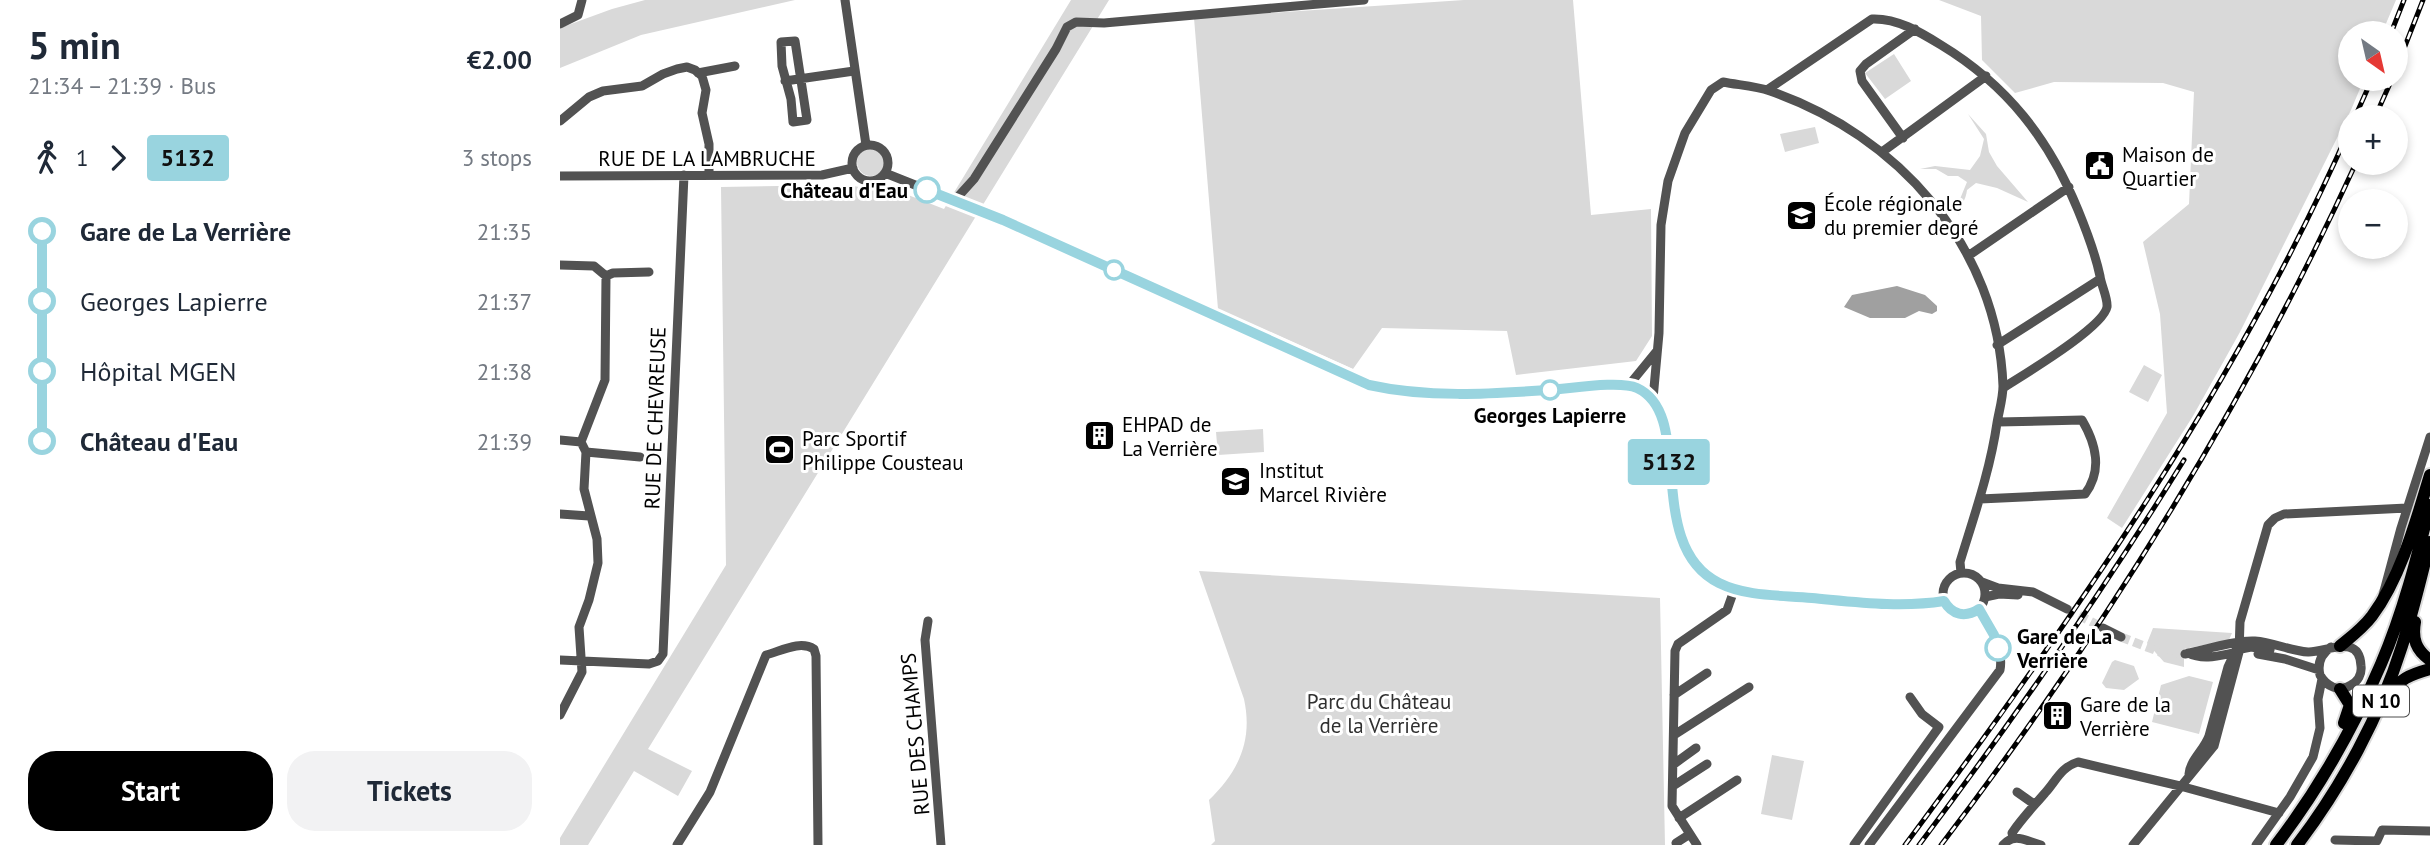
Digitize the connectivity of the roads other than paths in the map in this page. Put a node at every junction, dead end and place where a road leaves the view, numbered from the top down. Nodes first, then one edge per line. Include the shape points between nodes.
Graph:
1 (582, 0) edge
2 (845, 0) edge
3 (1364, 0) edge
4 (560, 24) edge
5 (1915, 29) junction
6 (735, 66) dead end
7 (854, 71) junction
8 (698, 73) junction
9 (1986, 76) junction
10 (802, 78) junction
11 (785, 80) junction
12 (1767, 90) junction
13 (560, 121) edge
14 (1903, 138) junction
15 (866, 145) junction
16 (1882, 152) junction
17 (853, 168) junction
18 (885, 173) junction
19 (684, 175) junction
20 (709, 175) junction
21 (560, 176) edge
22 (2069, 187) junction
23 (955, 201) junction
24 (1968, 256) junction
25 (560, 265) edge
26 (649, 272) dead end
27 (606, 276) junction
28 (2100, 279) junction
29 (1997, 345) junction
30 (1656, 352) junction
31 (1629, 385) junction
32 (2003, 388) junction
33 (1653, 399) junction
34 (1998, 422) junction
35 (2430, 437) edge
36 (560, 440) edge
37 (581, 442) junction
38 (586, 452) junction
39 (639, 457) dead end
40 (2430, 475) edge
41 (1980, 499) junction
42 (2430, 505) edge
43 (2407, 508) junction
44 (2385, 510) junction
45 (560, 514) edge
46 (589, 516) junction
47 (2401, 528) junction
48 (2430, 542) edge
49 (1961, 573) junction
50 (1982, 582) junction
51 (1731, 588) junction
52 (1985, 597) junction
53 (2383, 597) junction
54 (1944, 601) junction
55 (1979, 609) junction
56 (2412, 610) junction
57 (928, 621) dead end
58 (2103, 628) tunnel mouth
59 (2121, 637) tunnel mouth
60 (2336, 646) junction
61 (2238, 649) junction
62 (2310, 652) junction
63 (2186, 653) tunnel mouth
64 (560, 660) edge
65 (2430, 660) edge
66 (581, 663) junction
67 (2430, 669) edge
68 (1707, 673) dead end
69 (2320, 674) junction
70 (1749, 687) dead end
71 (2338, 688) junction
72 (1674, 695) junction
73 (1910, 697) dead end
74 (2319, 713) junction
75 (560, 715) edge
76 (1939, 727) junction
77 (1674, 735) junction
78 (1950, 736) junction
79 (1696, 748) dead end
80 (1674, 764) junction
81 (1707, 764) dead end
82 (2325, 773) junction
83 (2189, 774) junction
84 (1737, 780) dead end
85 (1673, 786) junction
86 (2180, 786) junction
87 (2336, 786) junction
88 (2017, 792) dead end
89 (2034, 804) junction
90 (2279, 813) junction
91 (1679, 818) junction
92 (2430, 831) edge
93 (1690, 834) junction
94 (2335, 840) dead end
95 (2012, 841) edge
96 (1676, 843) dead end
97 (677, 845) edge
98 (818, 845) edge
99 (942, 845) edge
100 (1697, 845) edge
101 (1854, 845) edge
102 (1869, 845) edge
103 (2003, 845) edge
104 (2041, 845) edge
105 (2133, 845) edge
106 (2256, 845) edge
107 (2276, 845) edge
108 (2298, 845) edge

1 - 4 street via 578,15
2 - 7 street
3 - 23 street via 1076,22 1067,27 974,179
5 - 9 street
5 - 12 street via 1872,19
5 - 14 street via 1860,71 1862,81
6 - 8 street
7 - 10 street
7 - 15 street
8 - 13 street via 687,67 642,86 603,91 576,105
8 - 20 street via 706,90 702,113
9 - 14 street
9 - 22 street via 2024,115
10 - 11 street
10 - 11 street via 795,41 781,42
10 - 11 street via 807,120 793,122
12 - 16 street via 1841,124
12 - 30 street via 1723,82 1711,90 1685,133 1668,181 1661,225
14 - 16 street
15 - 17 street via 853,157
15 - 18 street via 883,150 888,161
16 - 24 street via 1936,205
17 - 18 street via 869,181
17 - 20 street, RUE DE LA LAMBRUCHE via 822,175
18 - 23 street
19 - 20 street, RUE DE LA LAMBRUCHE
19 - 21 street, RUE DE LA LAMBRUCHE
19 - 66 street, RUE DE CHEVREUSE via 663,654 649,664
22 - 24 street
22 - 28 street via 2096,255
23 - 31 street via 1369,385 1426,394
24 - 29 street via 1983,290
25 - 27 street via 594,266
26 - 27 street
27 - 37 street via 605,380
28 - 29 street
28 - 32 street via 2107,305 2102,317
29 - 32 street
30 - 31 street
30 - 33 street
31 - 33 street
32 - 34 street
33 - 51 street via 1664,425 1682,541 1704,573
34 - 41 street
34 - 41 street via 2082,420 2093,438 2095,475 2085,494
35 - 43 street
36 - 37 street
37 - 38 street
38 - 39 street
38 - 46 street via 584,489
40 - 53 main road via 2409,546
41 - 49 street via 1960,562
42 - 82 main road, N 10 via 2381,664
43 - 44 street
43 - 47 street
44 - 47 street
44 - 61 street via 2274,518 2262,541 2240,622
45 - 46 street
46 - 66 street via 597,539 598,563 579,627
47 - 53 street
48 - 56 main road, N 10
49 - 50 street
49 - 54 street via 1946,583
50 - 52 street
50 - 52 street via 2033,592 2067,610 2031,597
51 - 54 street via 1895,605
51 - 72 street via 1729,607 1678,644
52 - 55 street
53 - 60 main road via 2372,616
54 - 55 street via 1958,614
55 - 78 street via 1994,635 2001,664
56 - 65 main road via 2414,640
56 - 87 main road, N 10 via 2376,714
57 - 99 street, RUE DES CHAMPS via 925,640
58 - 59 street
60 - 62 street
60 - 69 street via 2321,657
60 - 71 street via 2357,654 2361,667 2353,684
61 - 62 street
61 - 62 street via 2252,641
61 - 63 street via 2220,656
61 - 69 street via 2297,662
61 - 83 street via 2209,736
61 - 83 street via 2214,746
64 - 66 street
66 - 75 street via 582,672
67 - 87 main road via 2397,683 2347,779
68 - 72 street
69 - 71 street via 2331,687
69 - 74 street
70 - 77 street
71 - 74 street via 2326,697
71 - 82 main road via 2348,699 2349,712 2324,763
72 - 77 street
73 - 76 street
74 - 90 street via 2313,757
76 - 78 street
76 - 101 street
77 - 80 street
78 - 102 street
79 - 80 street
80 - 85 street
81 - 85 street
82 - 107 main road, N 10
83 - 86 street
84 - 91 street
85 - 91 street via 1672,806
86 - 89 street via 2078,762 2064,769
86 - 90 street
86 - 105 street
87 - 108 main road, N 10
88 - 89 street
89 - 95 street via 2012,833
90 - 106 street
91 - 93 street
92 - 94 street via 2382,830 2377,841
93 - 96 street
93 - 100 street
95 - 103 street
95 - 104 street
97 - 98 street via 710,792 766,655 808,645 816,656

